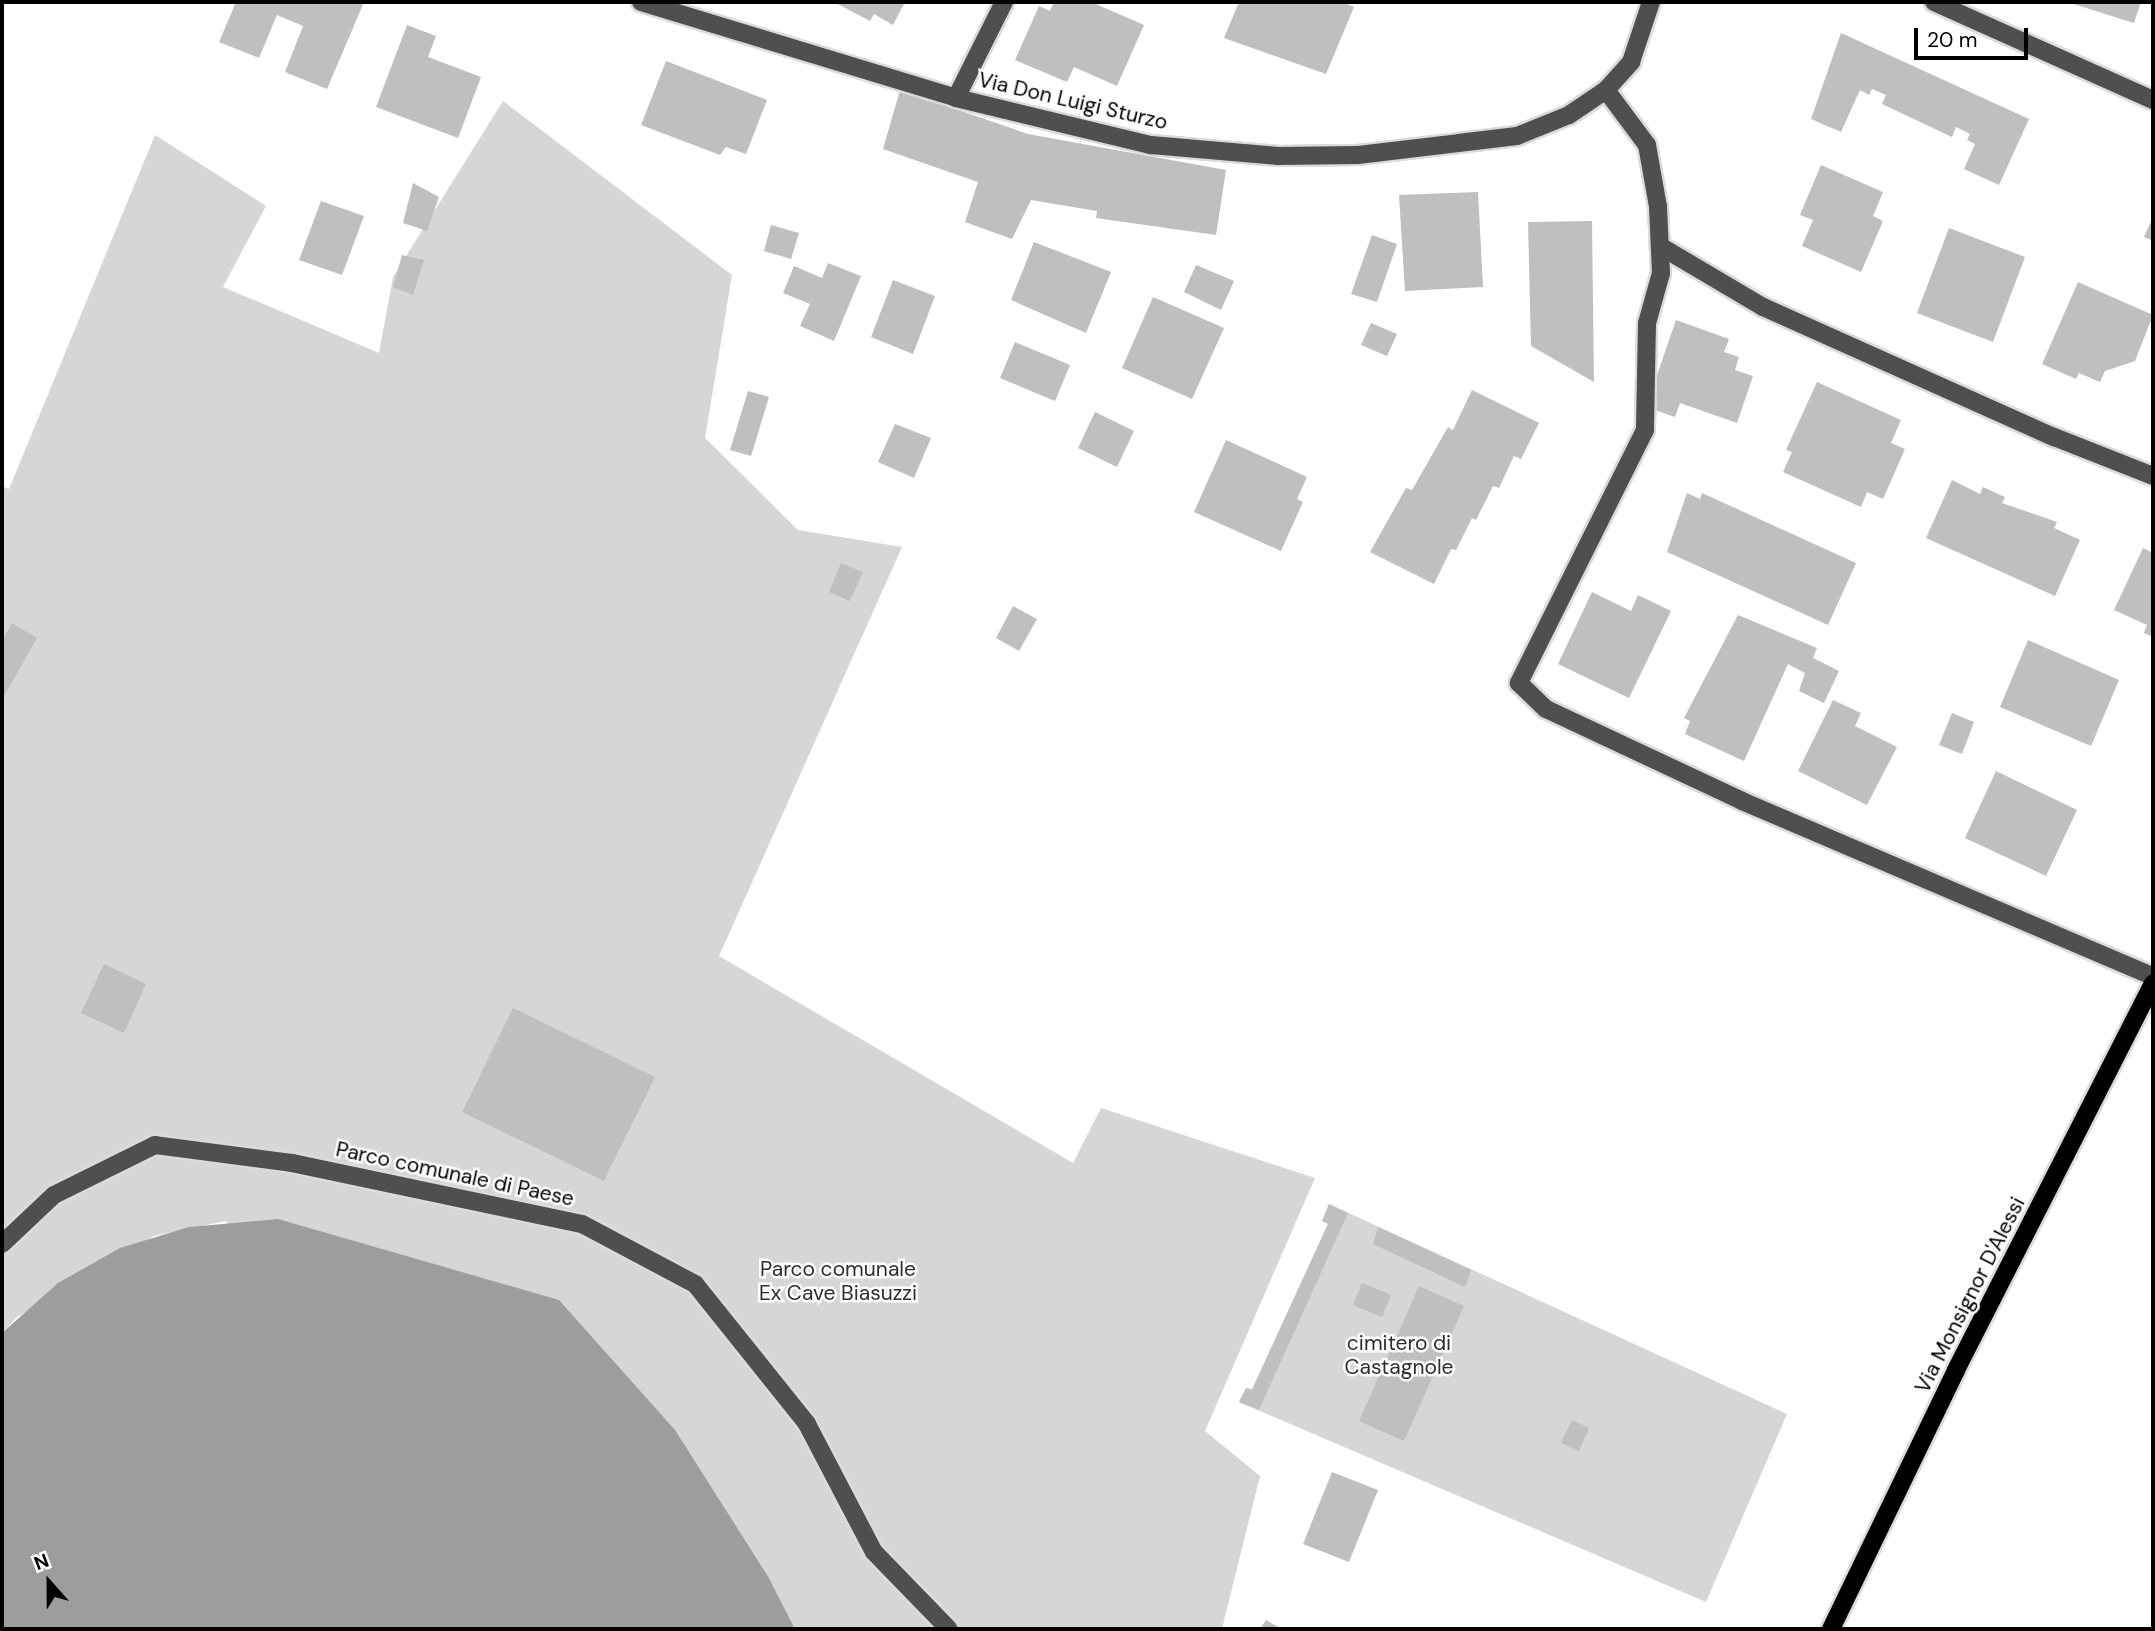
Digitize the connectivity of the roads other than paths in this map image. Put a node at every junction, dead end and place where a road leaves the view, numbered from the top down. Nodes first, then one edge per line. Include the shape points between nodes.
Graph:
1 (641, 2) edge
2 (1004, 2) edge
3 (1651, 2) edge
4 (1934, 2) edge
5 (1606, 90) junction
6 (956, 98) junction
7 (2153, 100) edge
8 (1660, 246) junction
9 (2153, 477) edge
10 (2153, 976) edge
11 (2153, 983) edge
12 (2, 1244) edge
13 (949, 1629) edge
14 (1831, 1629) edge

1 - 6 street, Via Don Luigi Sturzo
2 - 6 street
3 - 5 street, Via Don Luigi Sturzo via 1631,62
4 - 7 street
5 - 6 street, Via Don Luigi Sturzo via 1569,115 1517,136 1358,155 1279,156 1151,145
5 - 8 street via 1647,145
8 - 9 street via 1763,307 2054,438
8 - 10 street via 1661,273 1647,323 1645,430 1519,683 1546,709 1742,801
11 - 14 main road, Via Monsignor D'Alessi via 1956,1370
12 - 13 street, Parco comunale di Paese via 54,1195 155,1145 302,1165 582,1224 695,1284 807,1424 874,1552

